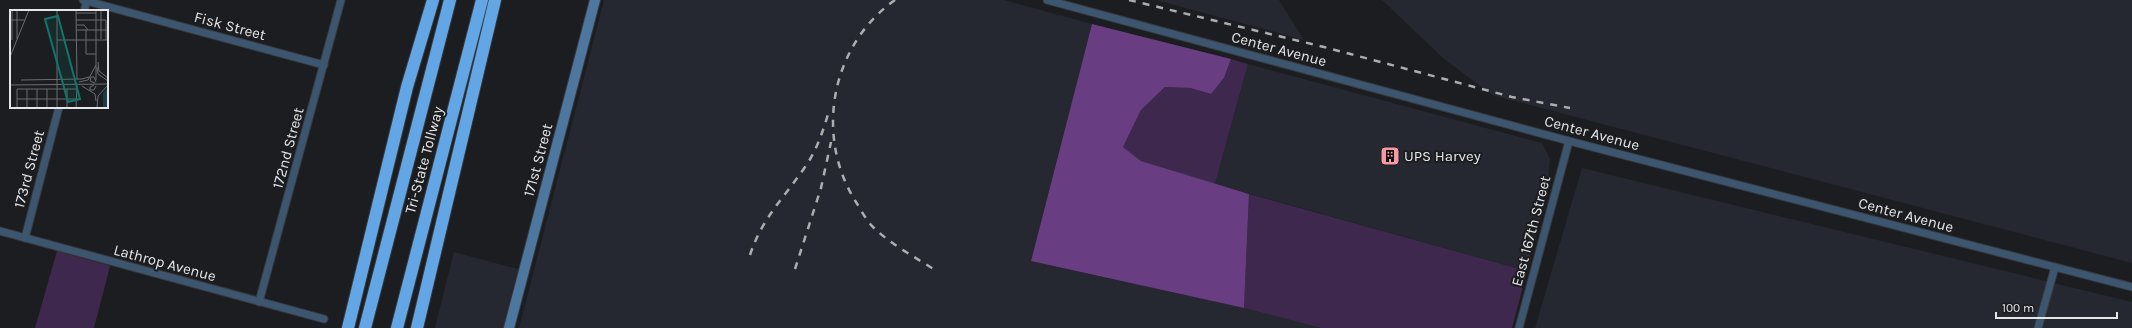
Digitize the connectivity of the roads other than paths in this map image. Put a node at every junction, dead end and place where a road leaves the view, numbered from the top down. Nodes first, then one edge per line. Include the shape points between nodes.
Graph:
1 (85, 0) edge
2 (341, 0) edge
3 (433, 0) edge
4 (450, 0) edge
5 (482, 0) edge
6 (495, 0) edge
7 (595, 0) edge
8 (1047, 0) edge
9 (84, 10) edge
10 (324, 65) junction
11 (59, 108) edge
12 (1569, 141) junction
13 (0, 231) edge
14 (25, 238) junction
15 (369, 240) junction
16 (2055, 267) junction
17 (2132, 288) edge
18 (260, 302) junction
19 (324, 319) dead end
20 (341, 328) edge
21 (348, 328) edge
22 (365, 328) edge
23 (397, 328) edge
24 (418, 328) edge
25 (509, 328) edge
26 (1519, 328) edge
27 (2038, 328) edge

1 - 9 street
1 - 10 street, Fisk Street
2 - 10 street, 172nd Street
3 - 15 highway via 407,87
4 - 22 highway, Tri-State Tollway
5 - 23 highway, Tri-State Tollway
6 - 24 highway
7 - 25 street, 171st Street
8 - 12 street, Center Avenue
10 - 18 street, 172nd Street
11 - 14 street, 173rd Street
12 - 16 street, Center Avenue
12 - 26 street, East 167th Street
13 - 14 street, Lathrop Avenue
14 - 18 street, Lathrop Avenue
15 - 20 highway via 363,251
15 - 21 highway
16 - 17 street, Center Avenue
16 - 27 street
18 - 19 street, Lathrop Avenue

